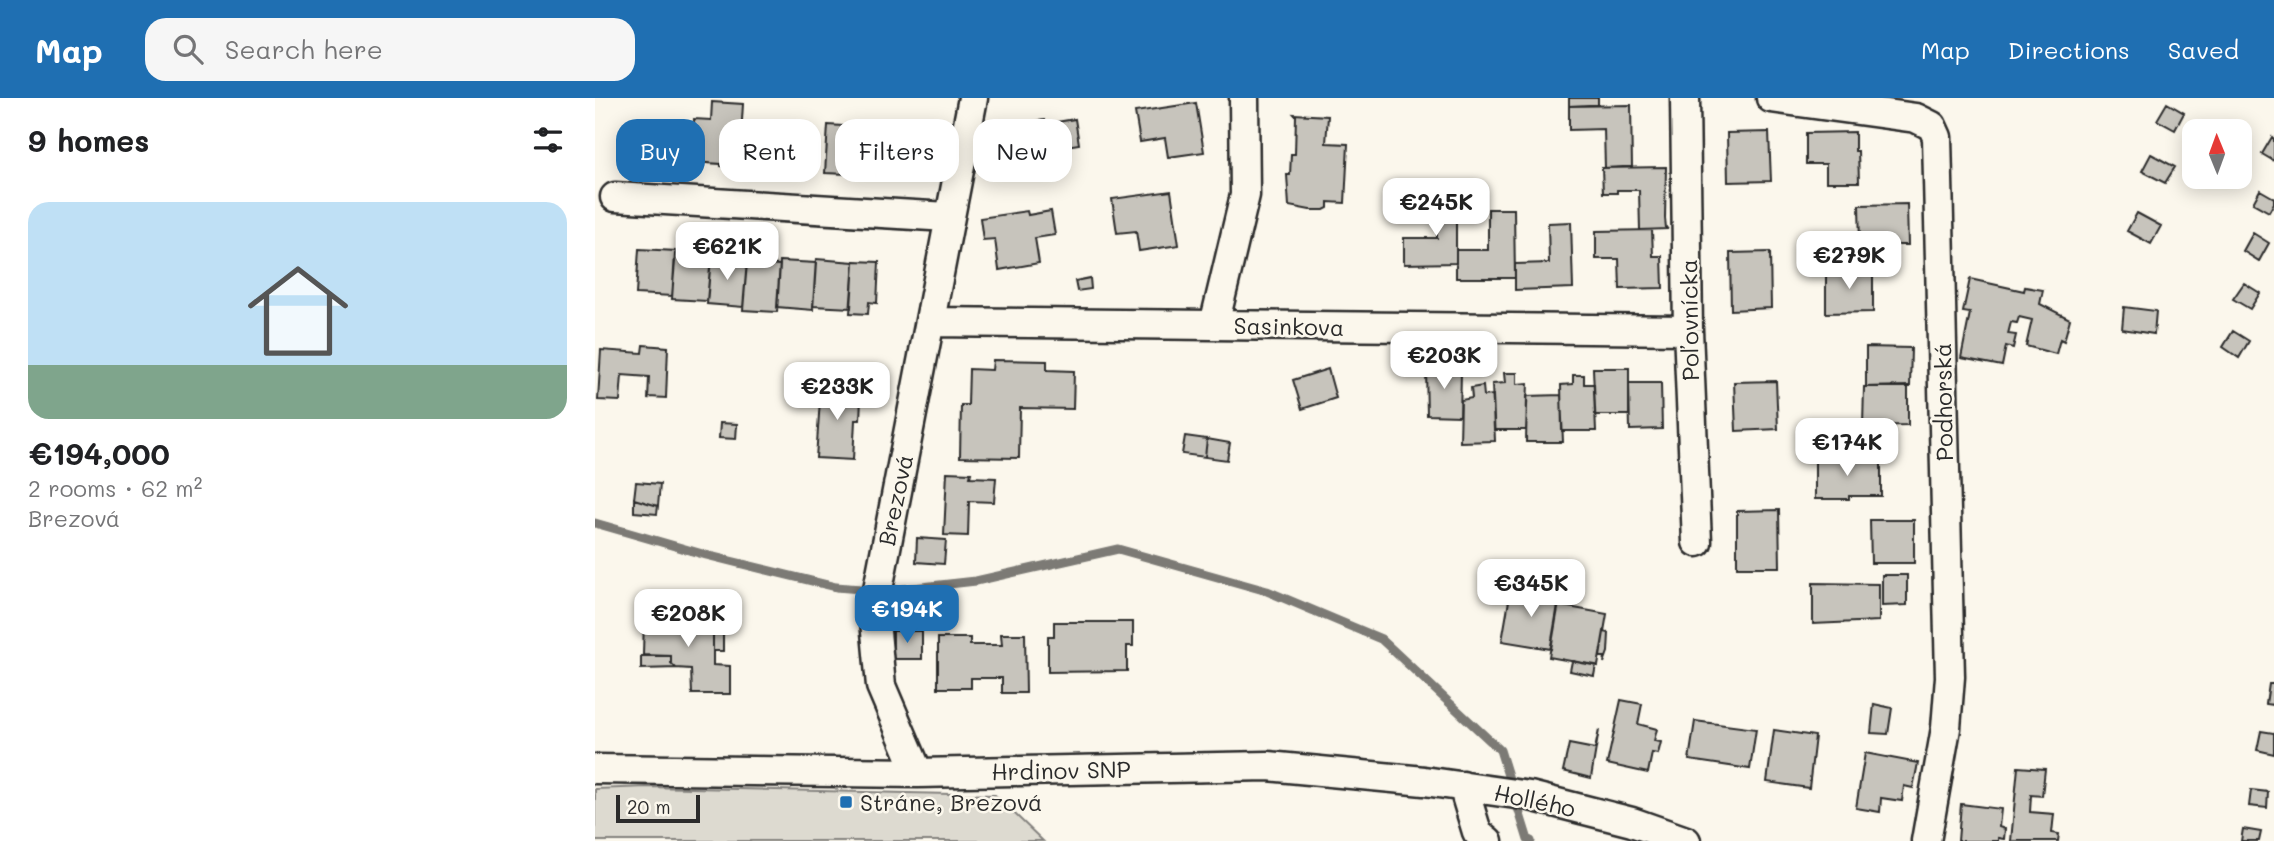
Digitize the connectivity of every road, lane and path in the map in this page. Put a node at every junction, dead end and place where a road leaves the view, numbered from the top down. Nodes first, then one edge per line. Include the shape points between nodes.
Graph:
1 (973, 98) edge
2 (1244, 98) edge
3 (1685, 98) edge
4 (1771, 98) edge
5 (615, 197) dead end
6 (948, 218) junction
7 (931, 322) junction
8 (1214, 325) junction
9 (1688, 330) junction
10 (1697, 542) dead end
11 (595, 769) edge
12 (918, 773) junction
13 (1463, 786) junction
14 (1487, 841) edge
15 (1686, 841) edge
16 (1926, 841) edge

1 - 6 street, Brezová
2 - 8 street via 1245,195
3 - 9 street, Poľovnícka
4 - 16 street, Podhorská via 1916,118 1932,126 1937,137 1949,677 1946,728
5 - 6 street
6 - 7 street, Brezová
7 - 8 street, Sasinkova
7 - 12 street, Brezová via 874,610 881,686
8 - 9 street, Sasinkova
9 - 10 street, Poľovnícka
11 - 12 street, Hrdinov SNP
12 - 13 street, Hrdinov SNP via 1268,766
13 - 14 street via 1477,832
13 - 15 street, Hollého via 1530,796

